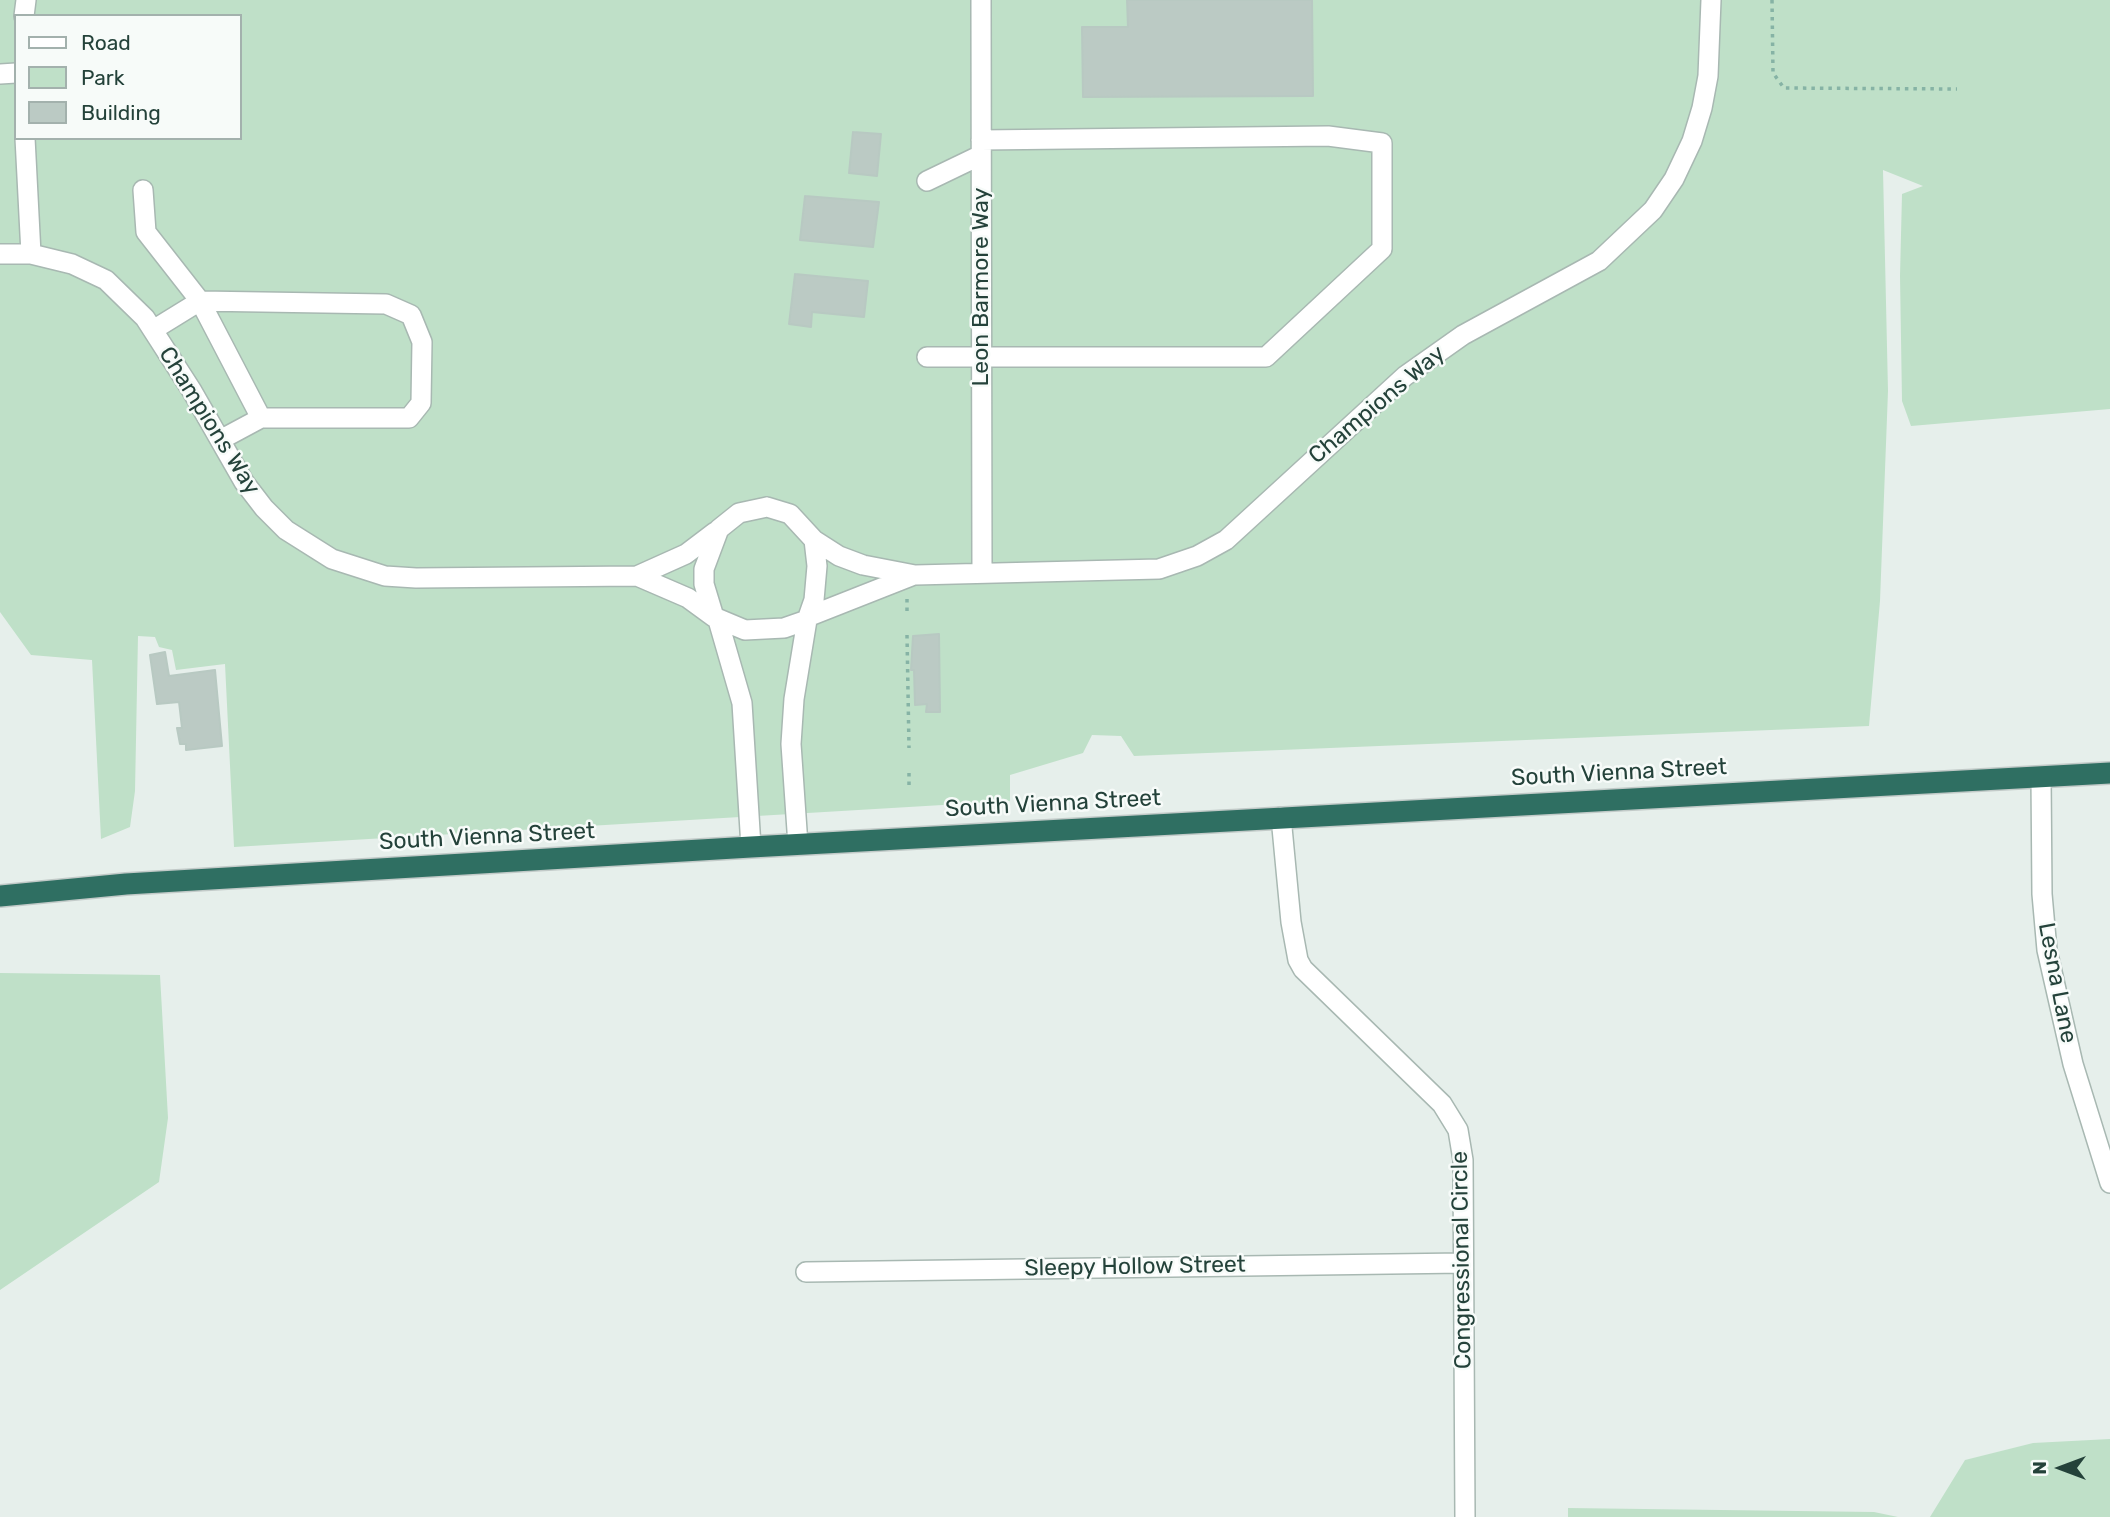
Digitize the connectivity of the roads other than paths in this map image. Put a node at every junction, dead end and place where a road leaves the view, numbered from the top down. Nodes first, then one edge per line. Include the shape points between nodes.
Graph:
1 (981, 0) edge
2 (1711, 0) edge
3 (25, 140) edge
4 (981, 147) junction
5 (927, 181) dead end
6 (143, 190) dead end
7 (0, 254) edge
8 (31, 254) junction
9 (200, 301) junction
10 (153, 330) junction
11 (927, 357) dead end
12 (981, 357) junction
13 (261, 418) junction
14 (220, 440) junction
15 (719, 529) junction
16 (814, 540) junction
17 (982, 573) junction
18 (915, 575) junction
19 (637, 576) junction
20 (716, 618) junction
21 (809, 618) junction
22 (2110, 773) edge
23 (2041, 777) junction
24 (1281, 817) junction
25 (798, 845) junction
26 (751, 847) junction
27 (0, 896) edge
28 (2110, 1183) edge
29 (1463, 1263) junction
30 (806, 1272) dead end
31 (1465, 1517) edge

1 - 4 street, Leon Barmore Way
2 - 17 street, Champions Way via 1708,76 1692,141 1653,210 1599,261 1463,334 1405,376 1333,438 1248,522 1197,556 1159,569 1131,572
3 - 8 street
4 - 5 street
4 - 12 street, Leon Barmore Way
4 - 12 street via 1328,136 1382,143 1382,249 1266,357
6 - 9 street via 146,232
7 - 8 street, Champions Way
8 - 10 street, Champions Way via 72,264 106,280
9 - 10 street
9 - 13 street
9 - 13 street via 386,304 411,315 417,326 422,342 421,403 409,418
10 - 14 street, Champions Way
11 - 12 street
12 - 17 street, Leon Barmore Way
13 - 14 street
14 - 19 street, Champions Way via 244,482 286,530 332,559 359,568 416,578
15 - 16 street, Champions Way via 739,513 767,507 790,514
15 - 19 street, Champions Way via 686,554
15 - 20 street via 704,569 704,584
16 - 18 street, Champions Way via 863,565
16 - 21 street via 817,566
17 - 18 street, Champions Way
18 - 21 street, Champions Way
19 - 20 street, Champions Way via 688,598
20 - 21 street, Champions Way via 745,630 762,631
20 - 26 street via 742,703
21 - 25 street via 794,699
22 - 23 highway, South Vienna Street
23 - 24 highway, South Vienna Street
23 - 28 street, Lesna Lane via 2047,950 2073,1064
24 - 25 highway, South Vienna Street
24 - 29 street, Congressional Circle via 1291,922 1303,969 1443,1104 1458,1130 1463,1160
25 - 26 highway, South Vienna Street
26 - 27 highway, South Vienna Street via 127,884
29 - 30 street, Sleepy Hollow Street
29 - 31 street, Congressional Circle

